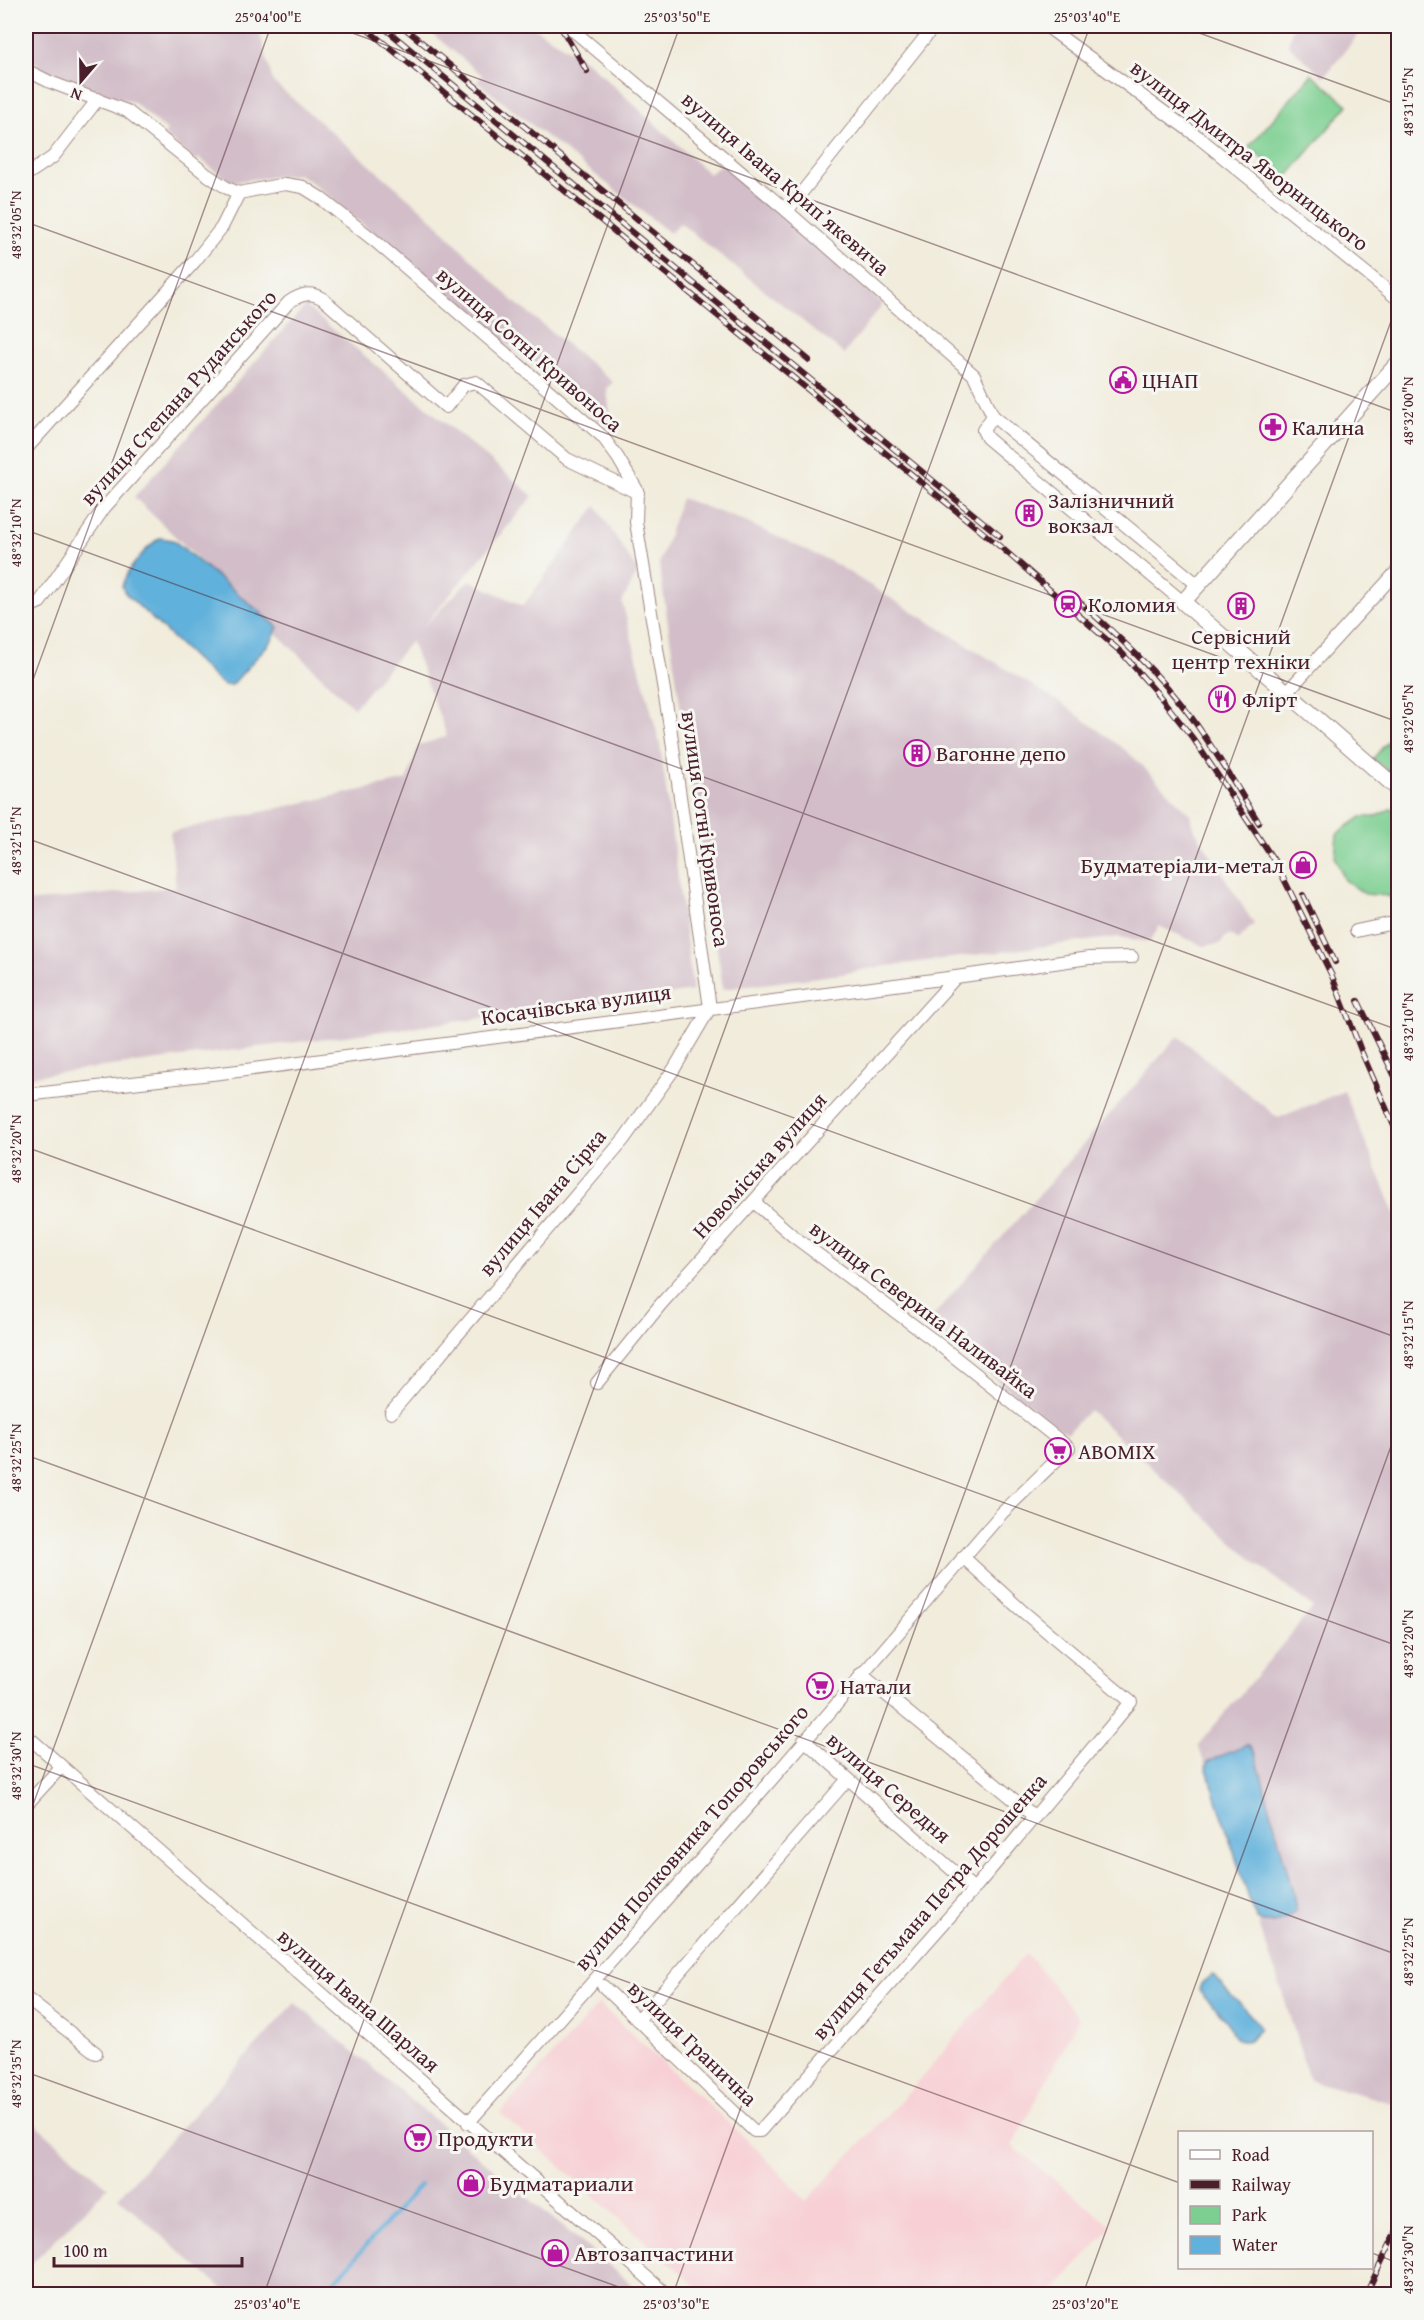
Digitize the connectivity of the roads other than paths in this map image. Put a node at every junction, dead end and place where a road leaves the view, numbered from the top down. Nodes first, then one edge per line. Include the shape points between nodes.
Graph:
1 (568, 26) edge
2 (934, 26) edge
3 (1046, 26) edge
4 (583, 30) edge
5 (26, 70) edge
6 (98, 99) junction
7 (26, 175) edge
8 (238, 193) junction
9 (787, 211) junction
10 (1398, 299) edge
11 (1398, 363) edge
12 (993, 416) junction
13 (26, 449) edge
14 (638, 493) junction
15 (1398, 570) edge
16 (1198, 585) junction
17 (1183, 602) junction
18 (26, 608) edge
19 (1287, 692) junction
20 (1398, 789) edge
21 (1398, 922) edge
22 (1356, 931) dead end
23 (1132, 957) dead end
24 (956, 977) junction
25 (710, 1008) junction
26 (26, 1095) edge
27 (754, 1202) junction
28 (597, 1383) dead end
29 (391, 1413) dead end
30 (1069, 1448) joint
31 (963, 1557) junction
32 (861, 1674) junction
33 (26, 1735) edge
34 (804, 1740) junction
35 (61, 1767) junction
36 (847, 1780) junction
37 (26, 1804) edge
38 (1035, 1817) junction
39 (974, 1889) junction
40 (603, 1986) dead end
41 (26, 1998) edge
42 (638, 2020) junction
43 (96, 2053) dead end
44 (468, 2123) junction
45 (754, 2131) joint
46 (666, 2295) edge

1 - 4 street, вулиця Івана Крипʼякевича
2 - 9 street
3 - 10 street, вулиця Дмитра Яворницького via 1197,136
4 - 9 street, вулиця Івана Крипʼякевича
5 - 6 street
6 - 7 street via 53,157
6 - 8 street via 136,117 206,174
8 - 13 street via 222,227 195,261
8 - 14 street, вулиця Сотні Кривоноса via 285,184 303,187 319,197 603,437
9 - 12 street, вулиця Івана Крипʼякевича via 974,375
11 - 16 street
12 - 16 street
12 - 17 street via 983,430 987,438
14 - 18 street, вулиця Степана Руданського via 567,459 476,382 464,385 446,407 323,298 299,295 288,302 104,508 40,602
14 - 25 street, вулиця Сотні Кривоноса via 636,522
15 - 19 street
16 - 17 street
17 - 19 street
19 - 20 street
21 - 22 street
23 - 24 street, Косачівська вулиця via 1089,958
24 - 25 street, Косачівська вулиця
24 - 27 street, Новоміська вулиця
25 - 26 street, Косачівська вулиця
25 - 29 street, вулиця Івана Сірка via 674,1070 624,1139
27 - 28 street, Новоміська вулиця
27 - 30 street, вулиця Северина Наливайка
30 - 31 street, вулиця Полковника Топоровського
31 - 32 street, вулиця Полковника Топоровського
31 - 38 street, вулиця Гетьмана Петра Дорошенка via 1131,1702
32 - 34 street, вулиця Полковника Топоровського
32 - 38 street
33 - 35 street, вулиця Івана Шарлая
34 - 36 street, вулиця Середня
34 - 44 street, вулиця Полковника Топоровського
35 - 37 street
35 - 44 street, вулиця Івана Шарлая
36 - 39 street, вулиця Середня
36 - 42 street
38 - 39 street, вулиця Гетьмана Петра Дорошенка
39 - 45 street, вулиця Гетьмана Петра Дорошенка via 760,2131
40 - 42 street, вулиця Гранична
41 - 43 street
42 - 45 street, вулиця Гранична
44 - 46 street, вулиця Івана Шарлая

